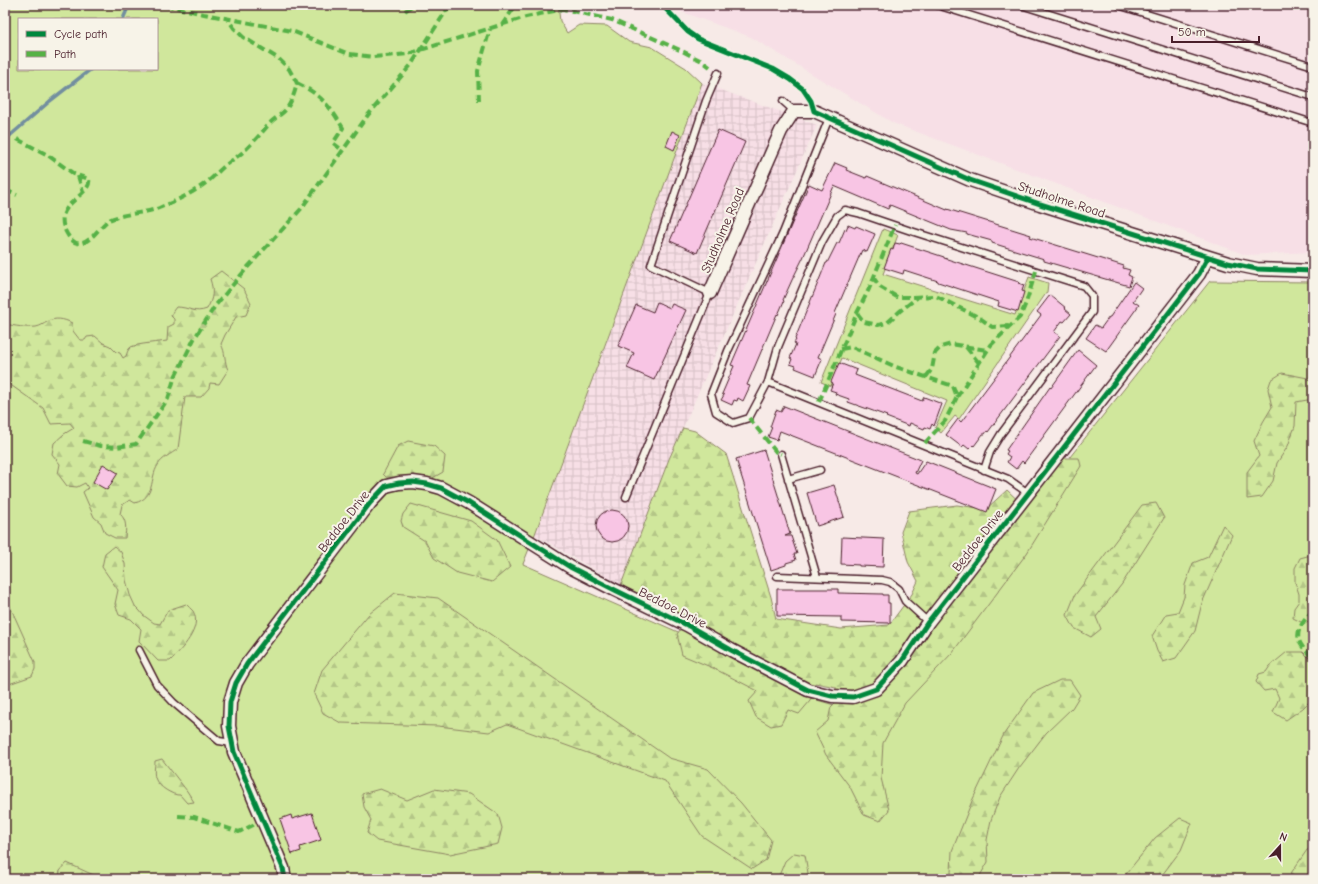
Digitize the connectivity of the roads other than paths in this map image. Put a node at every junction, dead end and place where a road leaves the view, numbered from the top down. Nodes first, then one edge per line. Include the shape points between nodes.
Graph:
1 (937, 5) edge
2 (1021, 5) edge
3 (1118, 5) edge
4 (1313, 66) edge
5 (718, 73) dead end
6 (1313, 97) edge
7 (783, 100) dead end
8 (794, 111) junction
9 (829, 118) junction
10 (1313, 123) edge
11 (1208, 257) junction
12 (1313, 271) edge
13 (710, 293) junction
14 (768, 382) junction
15 (781, 454) dead end
16 (820, 470) dead end
17 (984, 470) junction
18 (788, 479) junction
19 (1028, 493) junction
20 (626, 497) dead end
21 (777, 576) dead end
22 (817, 577) junction
23 (928, 622) junction
24 (139, 650) dead end
25 (232, 743) junction
26 (285, 879) edge

1 - 10 lane
2 - 6 lane
3 - 4 lane
5 - 13 lane via 706,101 651,265
7 - 8 lane
8 - 9 street, Studholme Road via 814,111
8 - 13 street, Studholme Road via 781,131
9 - 11 street, Studholme Road via 970,180
9 - 14 lane via 783,233 728,351 711,394 716,412 733,423 749,418
11 - 12 street, Studholme Road via 1257,269
11 - 19 street, Beddoe Drive via 1199,274
13 - 20 lane
14 - 17 lane
14 - 17 lane via 778,347 822,242 837,216 845,210 1084,286 1092,296 1092,312 1000,434
15 - 18 lane
16 - 18 lane
17 - 19 lane via 1008,479
18 - 22 lane
19 - 23 street, Beddoe Drive
21 - 22 lane
22 - 23 lane via 890,582 899,588 905,601
23 - 25 street, Beddoe Drive via 902,661 876,689 853,697 832,696 803,687 687,625 570,567 441,488 413,482 399,483 386,486 370,503 247,664 236,683 230,702 229,726
24 - 25 lane via 157,685 174,703 219,741
25 - 26 street, Beddoe Drive via 283,868

